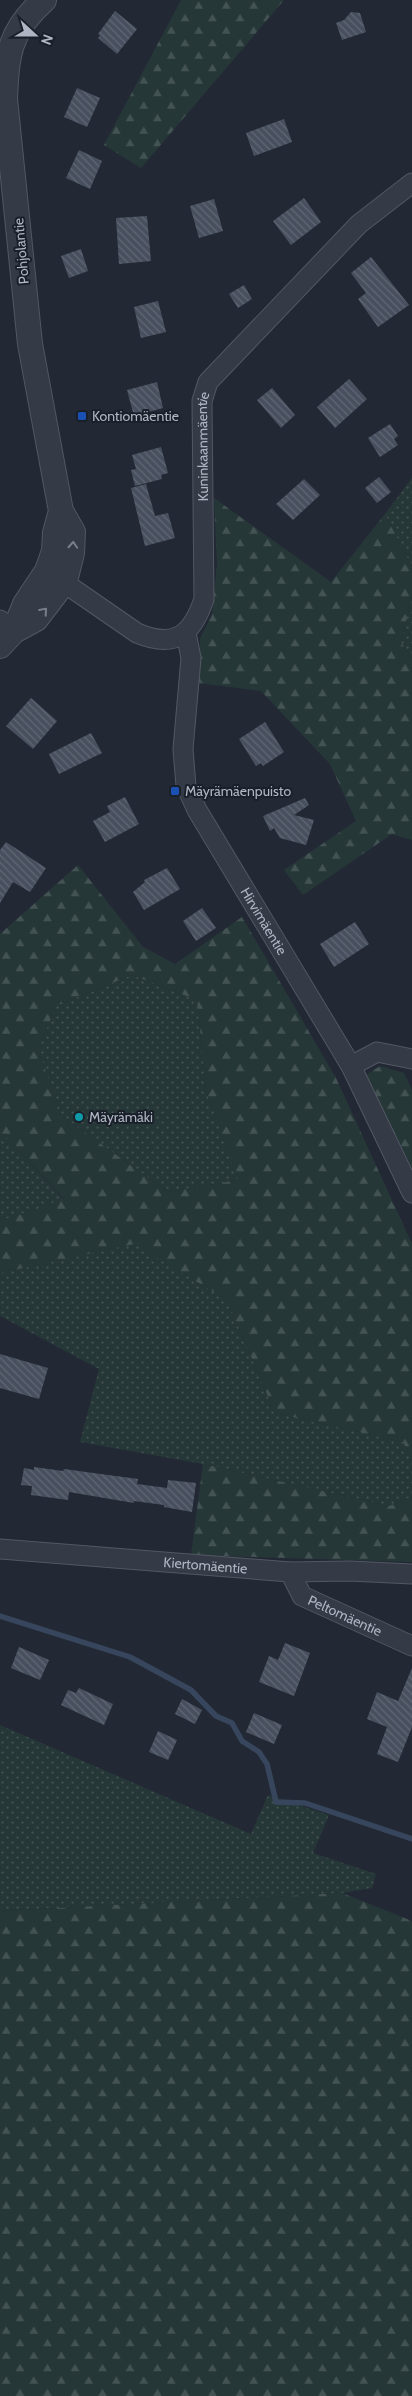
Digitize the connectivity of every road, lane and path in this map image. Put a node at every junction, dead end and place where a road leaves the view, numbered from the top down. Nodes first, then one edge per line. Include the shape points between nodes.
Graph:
1 (44, 0) edge
2 (4, 124) edge
3 (412, 183) edge
4 (56, 576) junction
5 (5, 632) edge
6 (186, 633) junction
7 (412, 1059) edge
8 (351, 1066) junction
9 (412, 1193) edge
10 (0, 1549) edge
11 (290, 1572) junction
12 (412, 1574) edge
13 (412, 1646) edge

1 - 2 street, Pohjolantie via 23,22 6,62
2 - 4 street, Pohjolantie via 30,344 60,511 55,533
3 - 6 street, Kuninkaanmäentie via 359,224 208,382 202,401 204,599 197,619
4 - 5 street, Pohjolantie via 25,604
4 - 6 street via 137,633 164,640
6 - 8 street, Hirvimäentie via 190,658 183,749 186,786 197,810
7 - 8 street via 377,1052
8 - 9 street, Hirvimäentie
10 - 11 street, Kiertomäentie
11 - 12 street, Kiertomäentie
11 - 13 street, Peltomäentie via 302,1596

